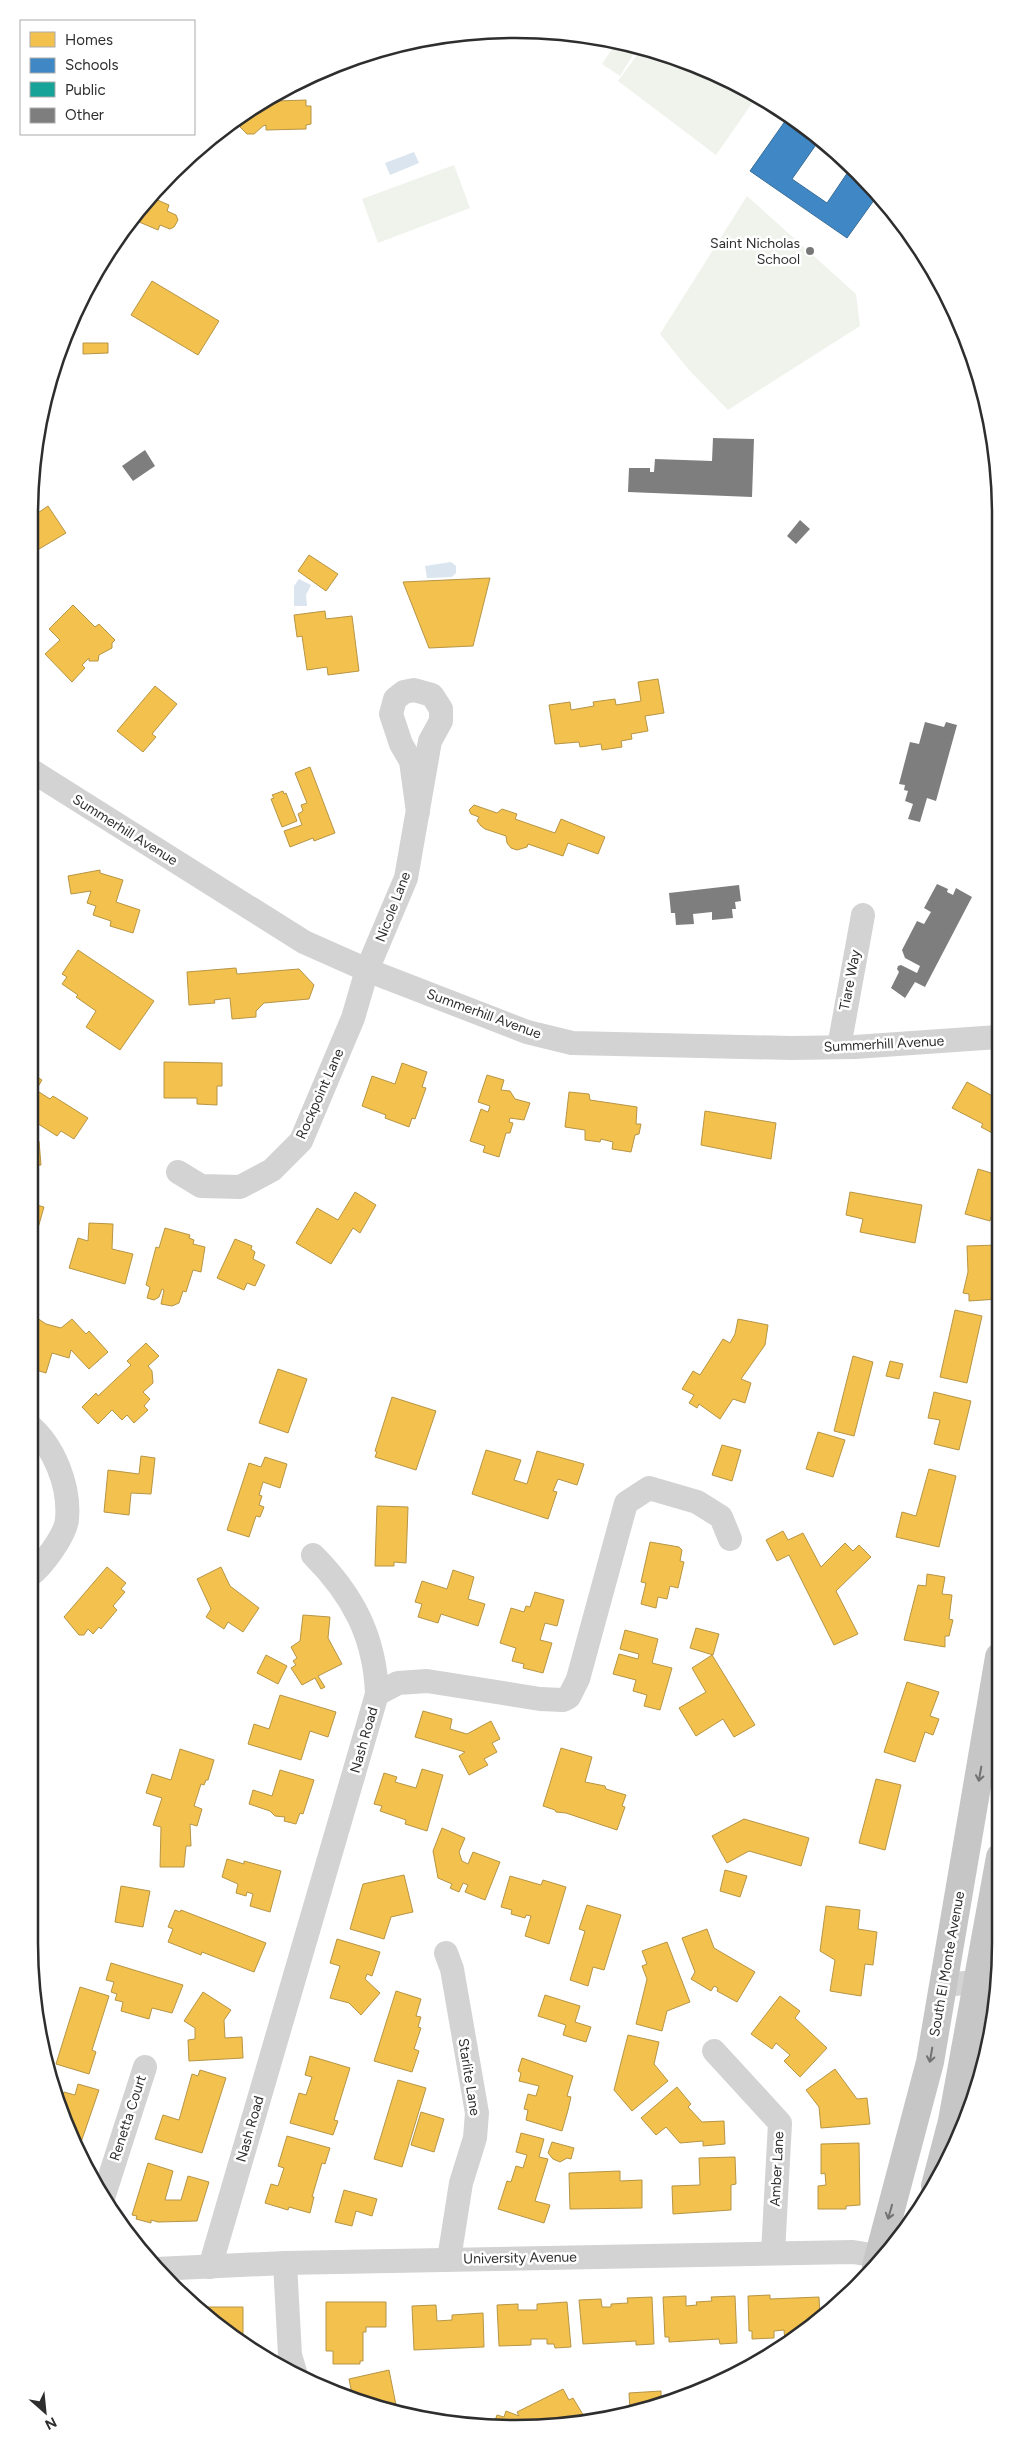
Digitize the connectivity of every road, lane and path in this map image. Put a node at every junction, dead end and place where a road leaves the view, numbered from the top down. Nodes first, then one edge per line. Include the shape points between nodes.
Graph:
1 (38, 775) edge
2 (418, 812) dead end
3 (863, 914) dead end
4 (367, 970) junction
5 (992, 1038) edge
6 (839, 1046) junction
7 (178, 1172) dead end
8 (38, 1433) edge
9 (730, 1539) dead end
10 (313, 1555) dead end
11 (38, 1566) edge
12 (377, 1694) junction
13 (992, 1729) edge
14 (992, 1939) edge
15 (446, 1953) dead end
16 (988, 1980) edge
17 (943, 1985) junction
18 (714, 2051) dead end
19 (145, 2067) dead end
20 (946, 2145) edge
21 (106, 2189) edge
22 (884, 2244) edge
23 (773, 2253) junction
24 (872, 2258) edge
25 (449, 2259) junction
26 (285, 2263) junction
27 (210, 2267) junction
28 (167, 2269) edge
29 (293, 2364) edge

1 - 4 street, Summerhill Avenue via 304,942
2 - 4 street, Nicole Lane via 406,878
3 - 6 street, Tiare Way
4 - 6 street, Summerhill Avenue via 527,1032 572,1043 790,1048
4 - 7 street, Rockpoint Lane via 353,1018 301,1142 272,1170 240,1187 201,1186
5 - 6 street, Summerhill Avenue
8 - 11 street via 64,1478 67,1520 52,1551
9 - 12 street, Nash Road via 721,1516 697,1502 649,1488 626,1503 578,1679 569,1697 563,1700 427,1681 398,1683
10 - 12 street via 336,1581 363,1625 374,1658
12 - 27 street, Nash Road
13 -> 17 main road, South El Monte Avenue
14 - 16 main road
15 - 25 street, Starlite Lane via 452,1969 478,2113 475,2138 461,2183
16 - 17 street
16 - 20 main road
17 -> 22 main road, South El Monte Avenue via 930,2062
18 - 23 street, Amber Lane via 780,2124
19 - 21 street, Renetta Court
23 - 24 street, University Avenue via 853,2252
23 - 25 street, University Avenue
25 - 26 street, University Avenue
26 - 27 street, University Avenue
26 - 29 street
27 - 28 street, University Avenue

